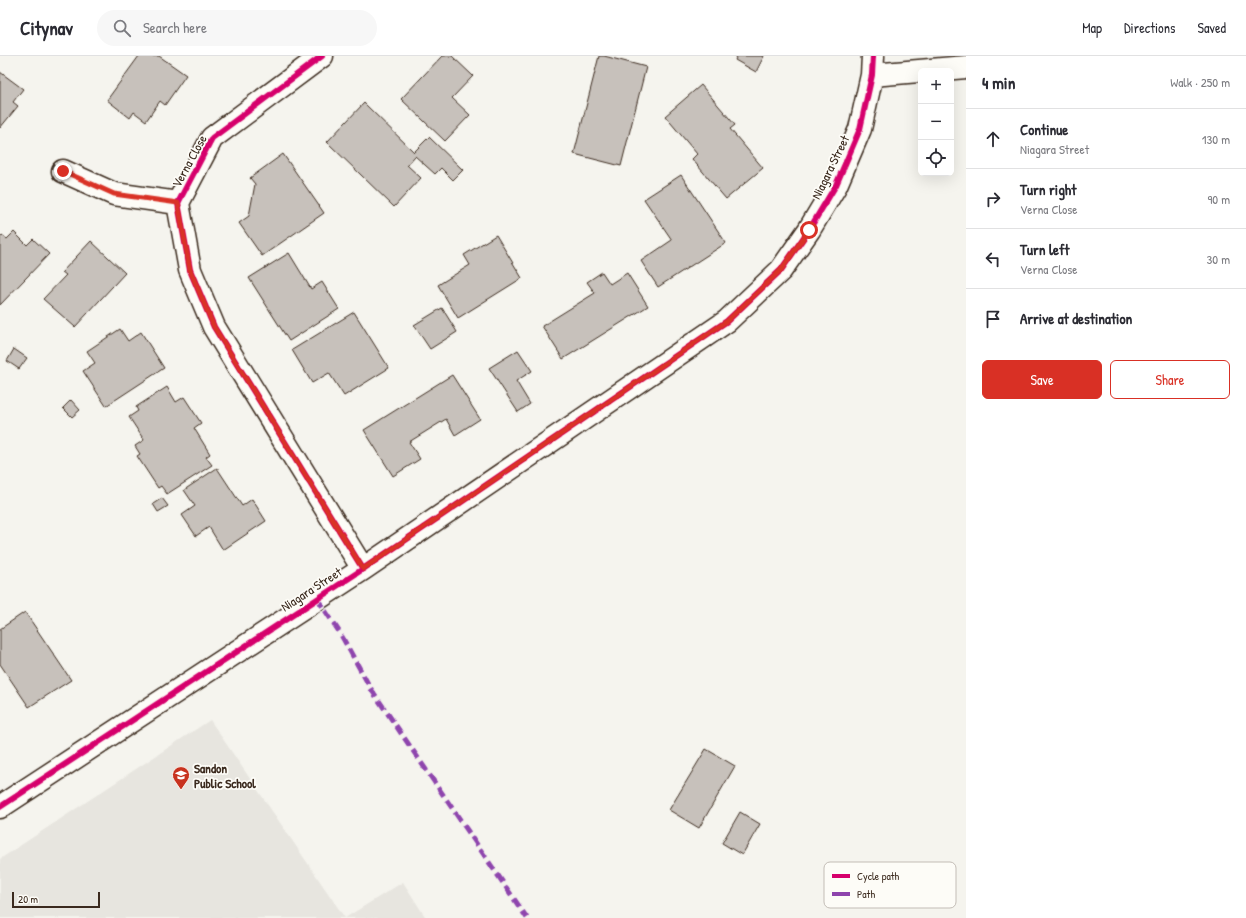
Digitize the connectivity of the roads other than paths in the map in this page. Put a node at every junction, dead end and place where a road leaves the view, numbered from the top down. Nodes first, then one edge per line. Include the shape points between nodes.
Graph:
1 (322, 56) edge
2 (872, 65) edge
3 (966, 67) edge
4 (63, 171) dead end
5 (178, 203) junction
6 (363, 569) junction
7 (0, 807) edge

1 - 5 street, Verna Close via 212,138
2 - 3 street
2 - 6 street, Niagara Street via 860,129 836,185 781,270 727,321
4 - 5 street, Verna Close via 114,194
5 - 6 street, Verna Close via 190,270 214,327
6 - 7 street, Niagara Street

